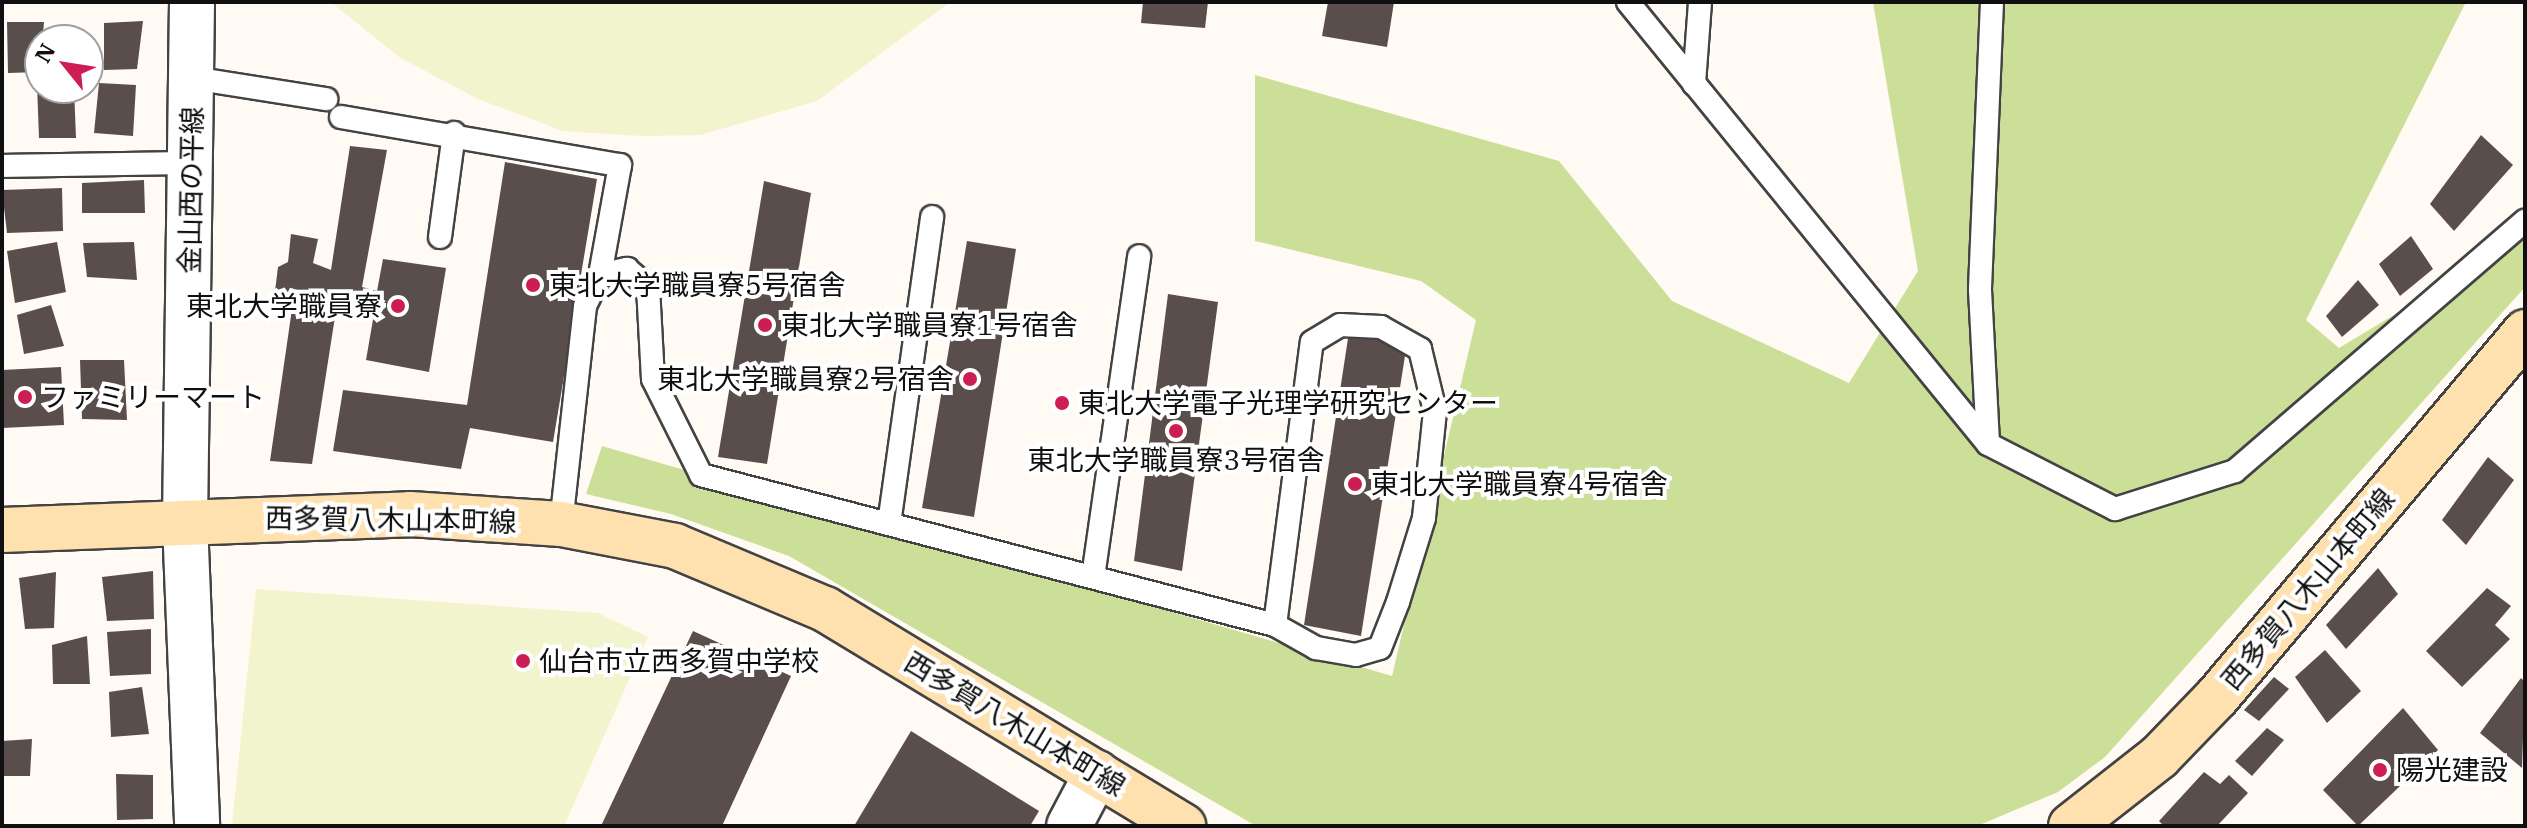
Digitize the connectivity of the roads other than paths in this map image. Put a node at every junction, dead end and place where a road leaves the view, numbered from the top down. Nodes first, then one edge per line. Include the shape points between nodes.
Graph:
1 (192, 2) edge
2 (1628, 2) edge
3 (1700, 2) edge
4 (1992, 2) edge
5 (193, 78) junction
6 (1694, 84) junction
7 (326, 99) dead end
8 (341, 117) dead end
9 (454, 133) junction
10 (191, 163) junction
11 (2, 166) edge
12 (932, 217) dead end
13 (2525, 221) edge
14 (440, 237) dead end
15 (1139, 256) dead end
16 (600, 275) junction
17 (2525, 332) edge
18 (1988, 444) junction
19 (185, 522) junction
20 (561, 524) junction
21 (889, 524) junction
22 (2, 530) edge
23 (1093, 577) junction
24 (1275, 625) junction
25 (1097, 773) junction
26 (197, 826) edge
27 (1069, 826) edge
28 (1184, 826) edge
29 (2071, 826) edge

1 - 5 street, 金山西の平線
2 - 6 lane
3 - 6 lane
4 - 18 lane via 1980,290
5 - 7 lane
5 - 10 street, 金山西の平線
6 - 18 lane
8 - 9 lane
9 - 14 lane
9 - 16 lane via 620,165
10 - 11 lane
10 - 19 street, 金山西の平線
12 - 21 lane
13 - 18 lane via 2235,471 2115,509
15 - 23 lane
16 - 20 lane via 585,306
16 - 21 lane via 627,269 648,287 653,379 701,475
17 - 29 street, 西多賀八木山本町線 via 2217,697 2159,757
19 - 20 street, 西多賀八木山本町線 via 410,514
19 - 22 street, 西多賀八木山本町線
19 - 26 street, 金山西の平線
20 - 25 street, 西多賀八木山本町線 via 726,562 825,609
21 - 23 lane
23 - 24 lane
24 - 24 lane via 1312,342 1340,325 1381,327 1420,349 1435,411 1424,518 1398,602 1380,648 1356,655 1316,648
25 - 27 street
25 - 28 street, 西多賀八木山本町線

